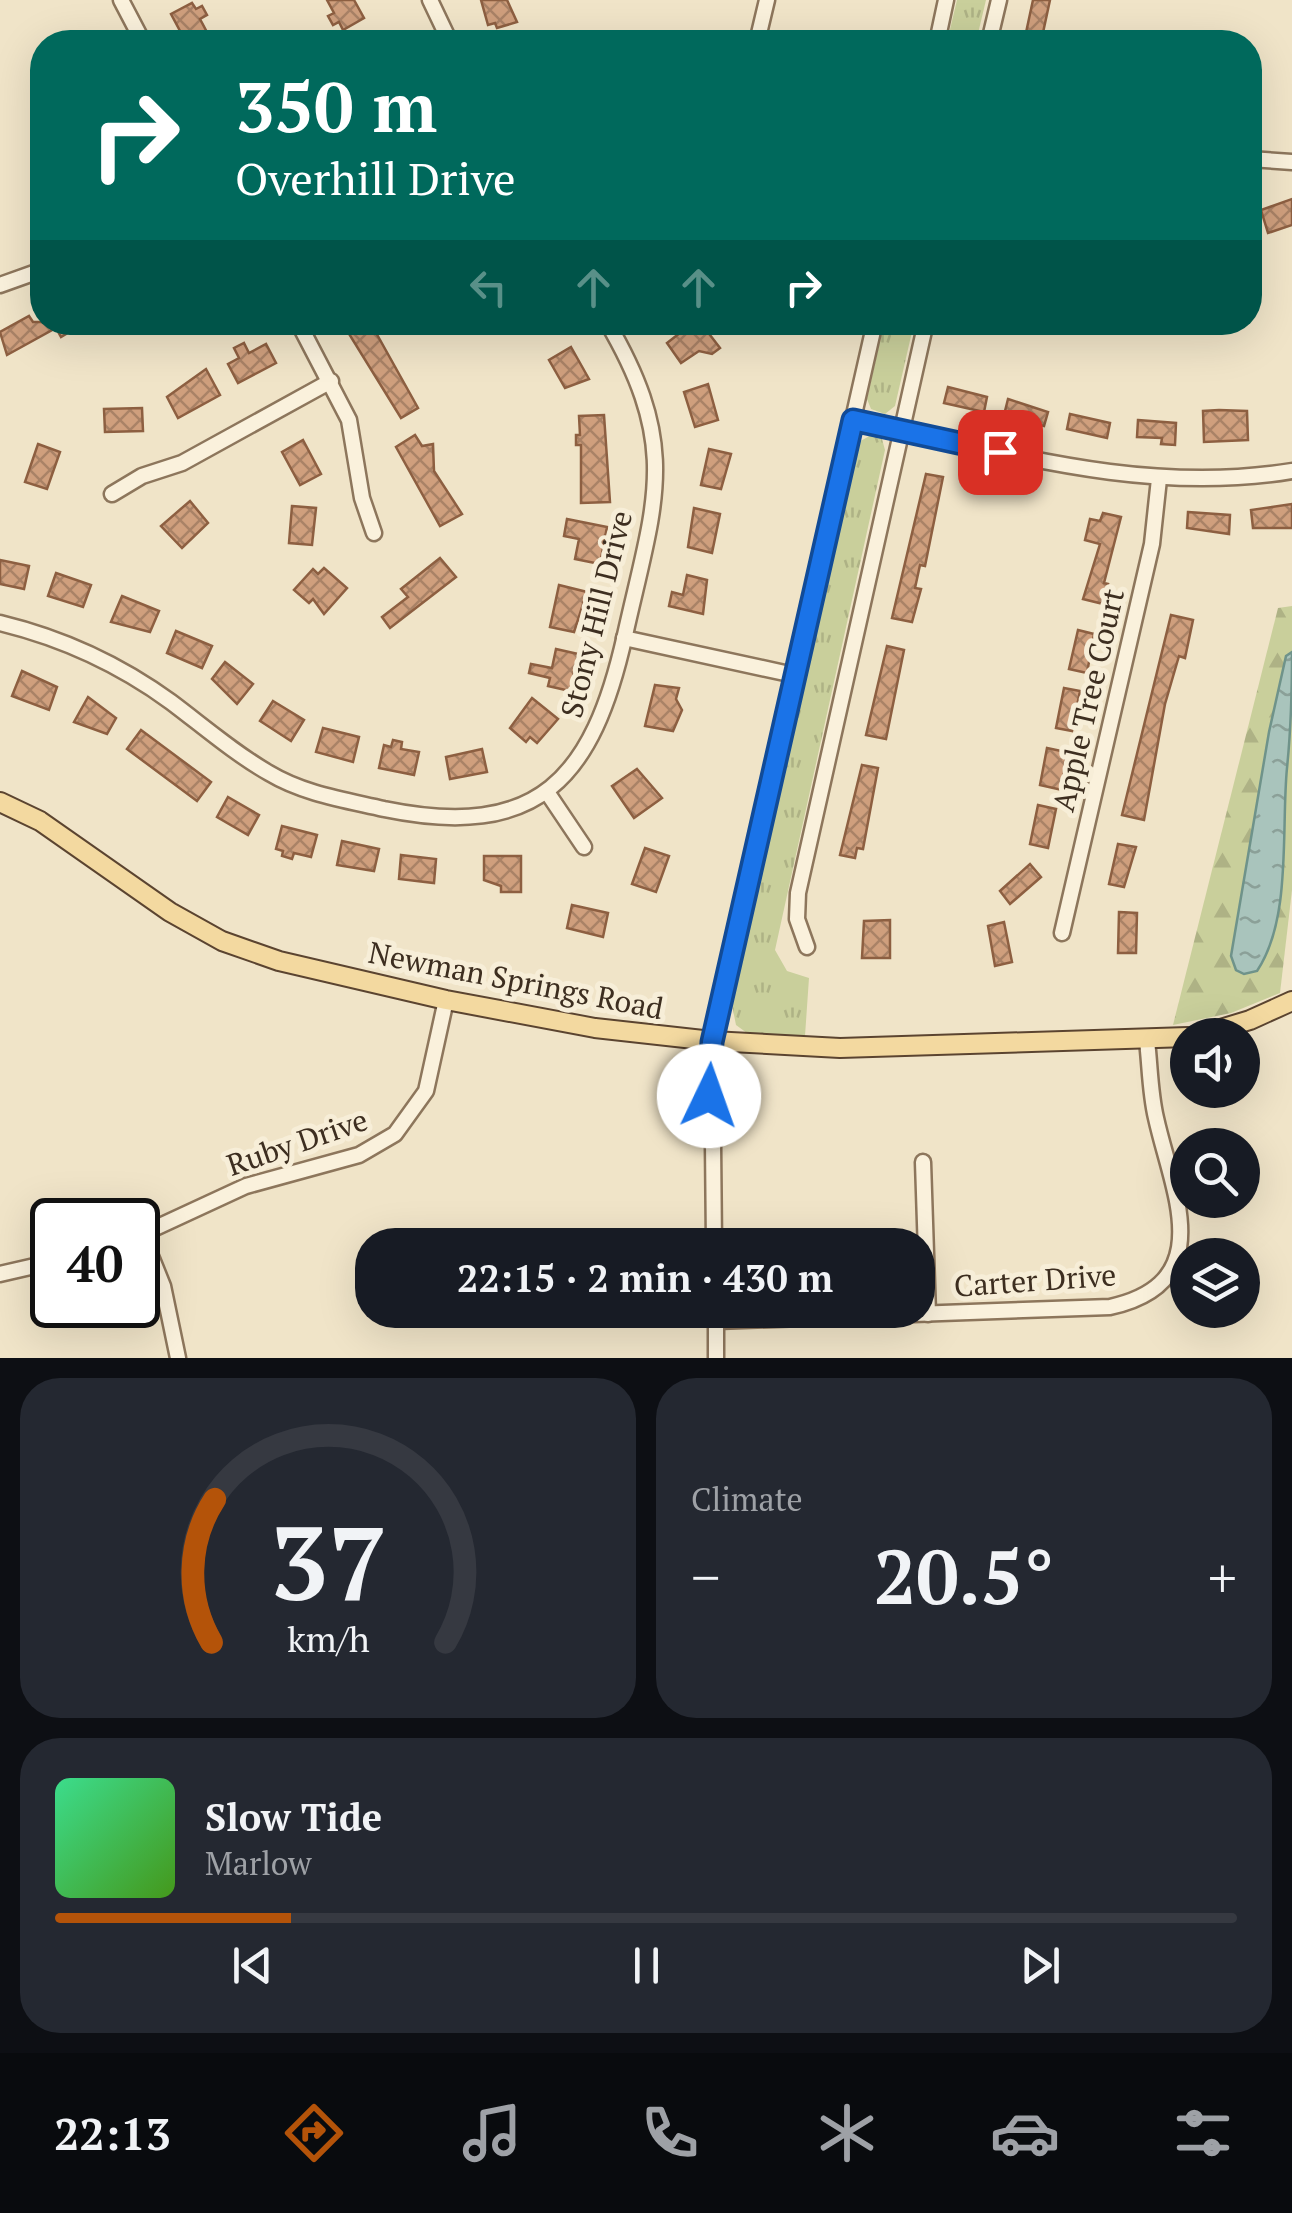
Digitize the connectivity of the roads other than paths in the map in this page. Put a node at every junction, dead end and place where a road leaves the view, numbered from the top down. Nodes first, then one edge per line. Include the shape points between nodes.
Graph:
1 (122, 0) edge
2 (430, 0) edge
3 (767, 0) edge
4 (946, 0) edge
5 (998, 0) edge
6 (137, 30) edge
7 (444, 30) edge
8 (761, 30) edge
9 (940, 30) edge
10 (992, 30) edge
11 (1262, 160) edge
12 (1292, 162) edge
13 (30, 275) edge
14 (0, 286) edge
15 (305, 335) edge
16 (618, 335) edge
17 (871, 335) edge
18 (923, 335) edge
19 (330, 381) junction
20 (853, 420) junction
21 (902, 430) junction
22 (1292, 471) edge
23 (1159, 479) junction
24 (112, 494) dead end
25 (374, 533) dead end
26 (0, 624) edge
27 (624, 638) junction
28 (794, 676) junction
29 (547, 792) junction
30 (0, 802) edge
31 (584, 847) dead end
32 (1062, 933) dead end
33 (807, 947) dead end
34 (446, 1000) junction
35 (1292, 1001) edge
36 (1254, 1018) edge
37 (1170, 1039) edge
38 (1147, 1041) junction
39 (712, 1042) junction
40 (923, 1162) dead end
41 (160, 1226) edge
42 (713, 1228) edge
43 (925, 1228) edge
44 (30, 1267) edge
45 (0, 1274) edge
46 (160, 1279) edge
47 (935, 1314) edge
48 (716, 1328) edge
49 (178, 1358) edge
50 (716, 1358) edge

1 - 6 street
2 - 7 street
3 - 8 street
4 - 9 street
5 - 10 street
11 - 12 street
13 - 14 street
15 - 19 street
16 - 27 street, Stony Hill Drive via 647,401 657,446 655,494
17 - 20 street
18 - 21 street
19 - 24 street
19 - 25 street via 349,420
20 - 21 street
20 - 28 street
21 - 23 street via 1063,466
21 - 33 street via 798,893 797,919
22 - 23 street
23 - 32 street, Apple Tree Court via 1152,544
26 - 29 street, Stony Hill Drive via 58,640 125,672 269,774 311,792 442,819 484,816
27 - 28 street
27 - 29 street, Stony Hill Drive via 594,736
28 - 39 street
29 - 31 street
30 - 34 main road, Newman Springs Road via 222,941
34 - 39 main road, Newman Springs Road
34 - 41 street, Ruby Drive via 426,1090 395,1134 359,1155 246,1186
35 - 36 main road
37 - 38 main road, Newman Springs Road
38 - 39 main road, Newman Springs Road via 840,1048
38 - 47 street, Carter Drive via 1155,1115 1182,1212 1180,1248 1163,1280 1141,1298 1110,1308
39 - 42 street
40 - 43 street
44 - 45 street
46 - 49 street
48 - 50 street

